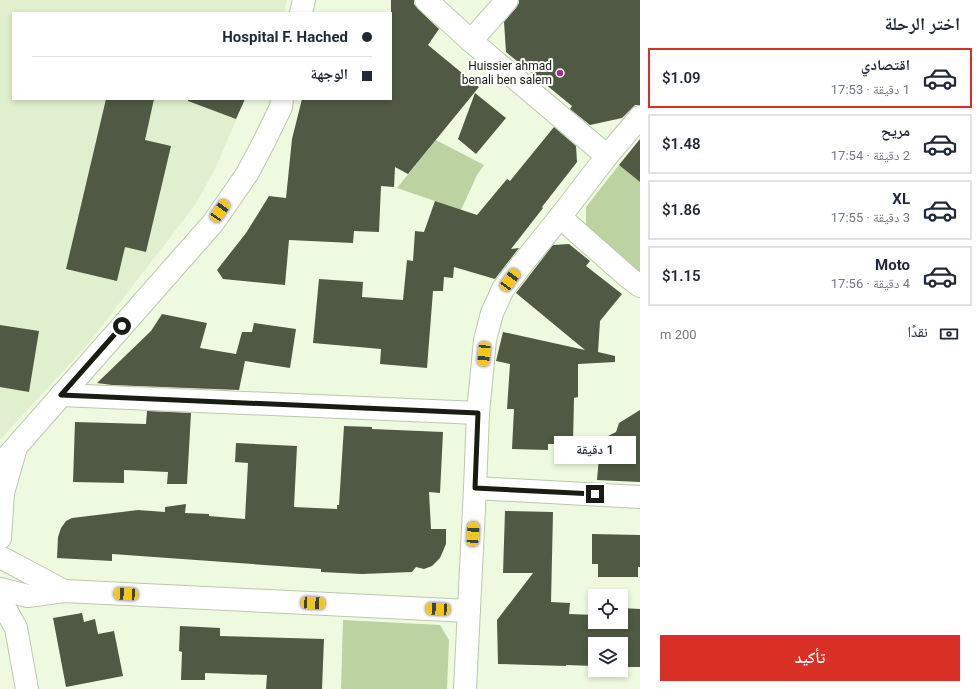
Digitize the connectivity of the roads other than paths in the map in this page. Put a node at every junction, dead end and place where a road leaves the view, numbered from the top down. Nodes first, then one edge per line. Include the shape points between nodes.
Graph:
1 (304, 0) edge
2 (426, 0) edge
3 (507, 0) edge
4 (301, 12) edge
5 (471, 41) junction
6 (282, 100) edge
7 (640, 117) edge
8 (607, 156) junction
9 (560, 217) junction
10 (640, 286) edge
11 (61, 395) junction
12 (478, 413) junction
13 (16, 446) junction
14 (0, 465) edge
15 (475, 488) junction
16 (640, 496) edge
17 (1, 553) edge
18 (0, 589) edge
19 (64, 591) junction
20 (0, 602) edge
21 (469, 611) junction
22 (27, 689) edge
23 (465, 689) edge

1 - 4 street
2 - 5 street
3 - 5 street
5 - 8 street
6 - 11 street via 281,107 247,174 213,222
7 - 8 street
8 - 9 street
9 - 10 street
9 - 12 street via 503,289 492,313 485,340
11 - 12 street
11 - 13 street
12 - 15 street
13 - 14 street
13 - 17 street via 3,493
15 - 16 street
15 - 21 street
17 - 19 street
18 - 19 street via 28,596
19 - 21 street
20 - 22 street via 16,628
21 - 23 street

